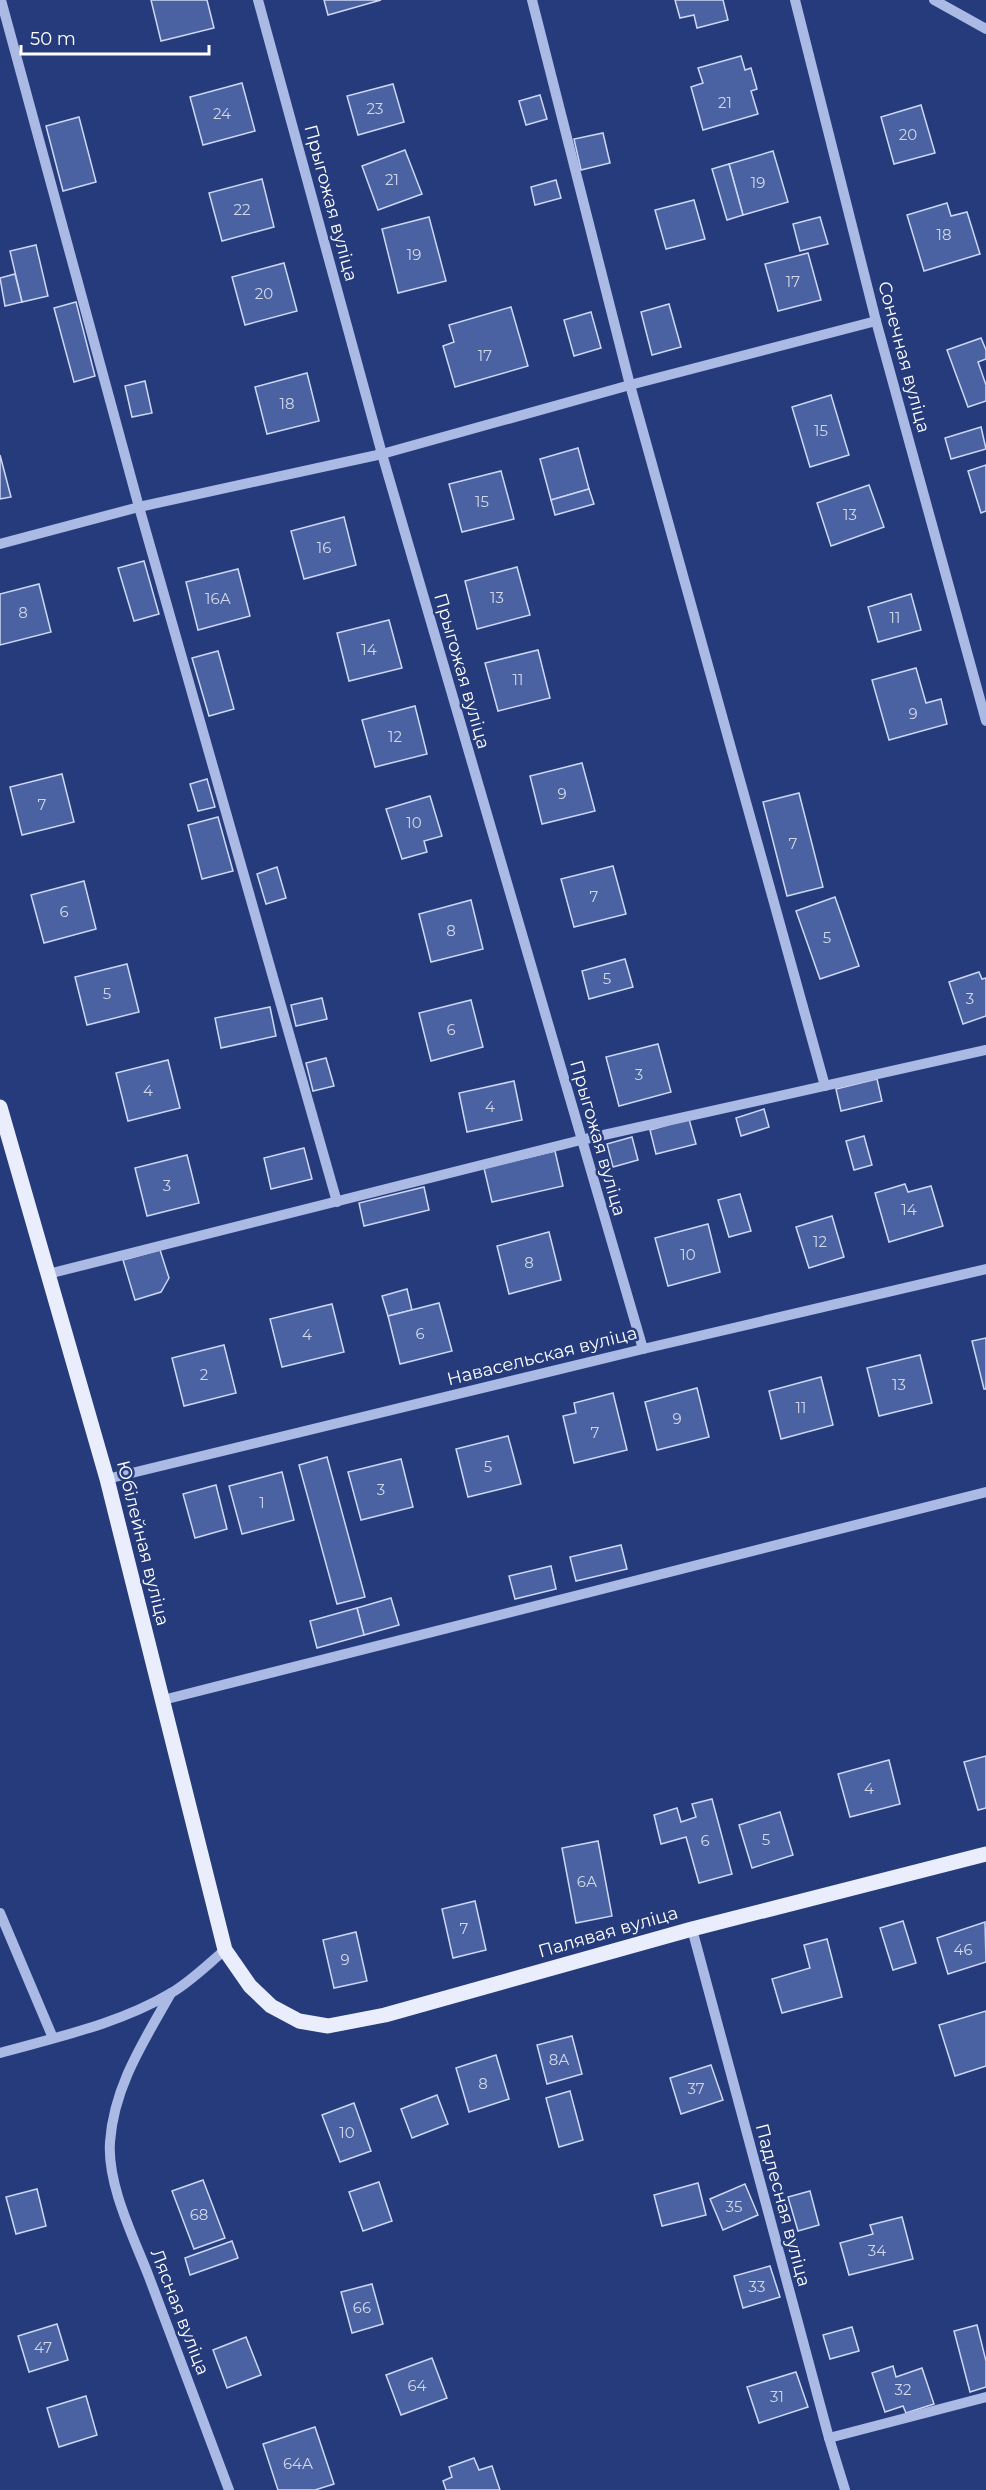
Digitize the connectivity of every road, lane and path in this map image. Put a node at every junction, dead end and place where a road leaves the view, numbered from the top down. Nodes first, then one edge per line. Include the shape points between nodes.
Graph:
1 (1, 0) edge
2 (258, 0) edge
3 (532, 0) edge
4 (795, 0) edge
5 (934, 0) edge
6 (986, 29) edge
7 (876, 321) junction
8 (630, 386) junction
9 (382, 454) junction
10 (139, 507) junction
11 (0, 544) edge
12 (986, 721) edge
13 (986, 1050) edge
14 (825, 1086) junction
15 (0, 1107) edge
16 (581, 1140) junction
17 (337, 1202) junction
18 (986, 1269) edge
19 (48, 1274) junction
20 (643, 1349) junction
21 (107, 1479) junction
22 (986, 1492) edge
23 (163, 1700) junction
24 (986, 1854) edge
25 (0, 1913) edge
26 (692, 1929) junction
27 (225, 1950) junction
28 (250, 1986) joint
29 (171, 1993) junction
30 (53, 2038) junction
31 (0, 2053) edge
32 (986, 2397) edge
33 (829, 2438) junction
34 (230, 2490) edge
35 (845, 2490) edge

1 - 10 street
2 - 9 street, Прыгожая вуліца
3 - 8 street
4 - 7 street, Сонечная вуліца
5 - 6 street
7 - 8 street
7 - 12 street, Сонечная вуліца
8 - 9 street
8 - 14 street
9 - 10 street
9 - 16 street, Прыгожая вуліца
10 - 11 street
10 - 17 street
13 - 14 street
14 - 16 street
15 - 19 main road, Юбілейная вуліца
16 - 17 street
16 - 20 street, Прыгожая вуліца
17 - 19 street
18 - 20 street, Навасельская вуліца
19 - 21 main road, Юбілейная вуліца
20 - 21 street, Навасельская вуліца
21 - 23 main road, Юбілейная вуліца
22 - 23 street
23 - 27 main road, Юбілейная вуліца
24 - 26 main road, Палявая вуліца
25 - 30 street
26 - 28 main road, Палявая вуліца via 385,2015 328,2026 290,2016 271,2006
26 - 33 street, Падлесная вуліца
27 - 28 main road, Юбілейная вуліца
27 - 29 street
29 - 30 street via 100,2025
29 - 34 street, Лясная вуліца via 120,2087 110,2144 111,2168
30 - 31 street
32 - 33 street
33 - 35 street, Падлесная вуліца

